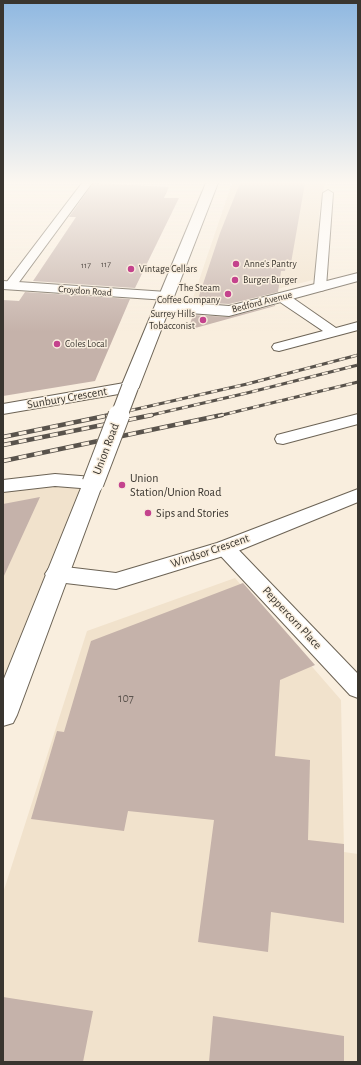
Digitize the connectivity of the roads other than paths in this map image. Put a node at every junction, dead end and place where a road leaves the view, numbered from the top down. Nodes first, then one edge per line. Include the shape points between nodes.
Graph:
1 (48, 233) edge
2 (192, 233) edge
3 (325, 233) edge
4 (358, 277) edge
5 (6, 286) edge
6 (320, 287) junction
7 (282, 297) junction
8 (165, 301) junction
9 (358, 326) edge
10 (334, 332) junction
11 (279, 347) dead end
12 (130, 387) junction
13 (3, 409) edge
14 (358, 419) edge
15 (283, 439) dead end
16 (93, 483) junction
17 (3, 486) edge
18 (358, 495) edge
19 (225, 548) junction
20 (57, 574) junction
21 (358, 689) edge
22 (3, 715) edge

1 - 5 lane
2 - 8 main road, Union Road
3 - 6 lane
4 - 6 main road, Bedford Avenue
5 - 8 main road, Croydon Road
6 - 7 main road, Bedford Avenue
7 - 8 main road, Bedford Avenue via 229,311
7 - 10 lane
8 - 12 main road, Union Road
9 - 10 lane
10 - 11 lane
12 - 13 main road, Sunbury Crescent
12 - 16 main road, Union Road, bridge
14 - 15 lane
16 - 17 main road via 55,480
16 - 20 main road, Union Road
18 - 19 main road, Windsor Crescent
19 - 20 main road, Windsor Crescent via 116,581
19 - 21 lane, Peppercorn Place
20 - 22 main road, Union Road

